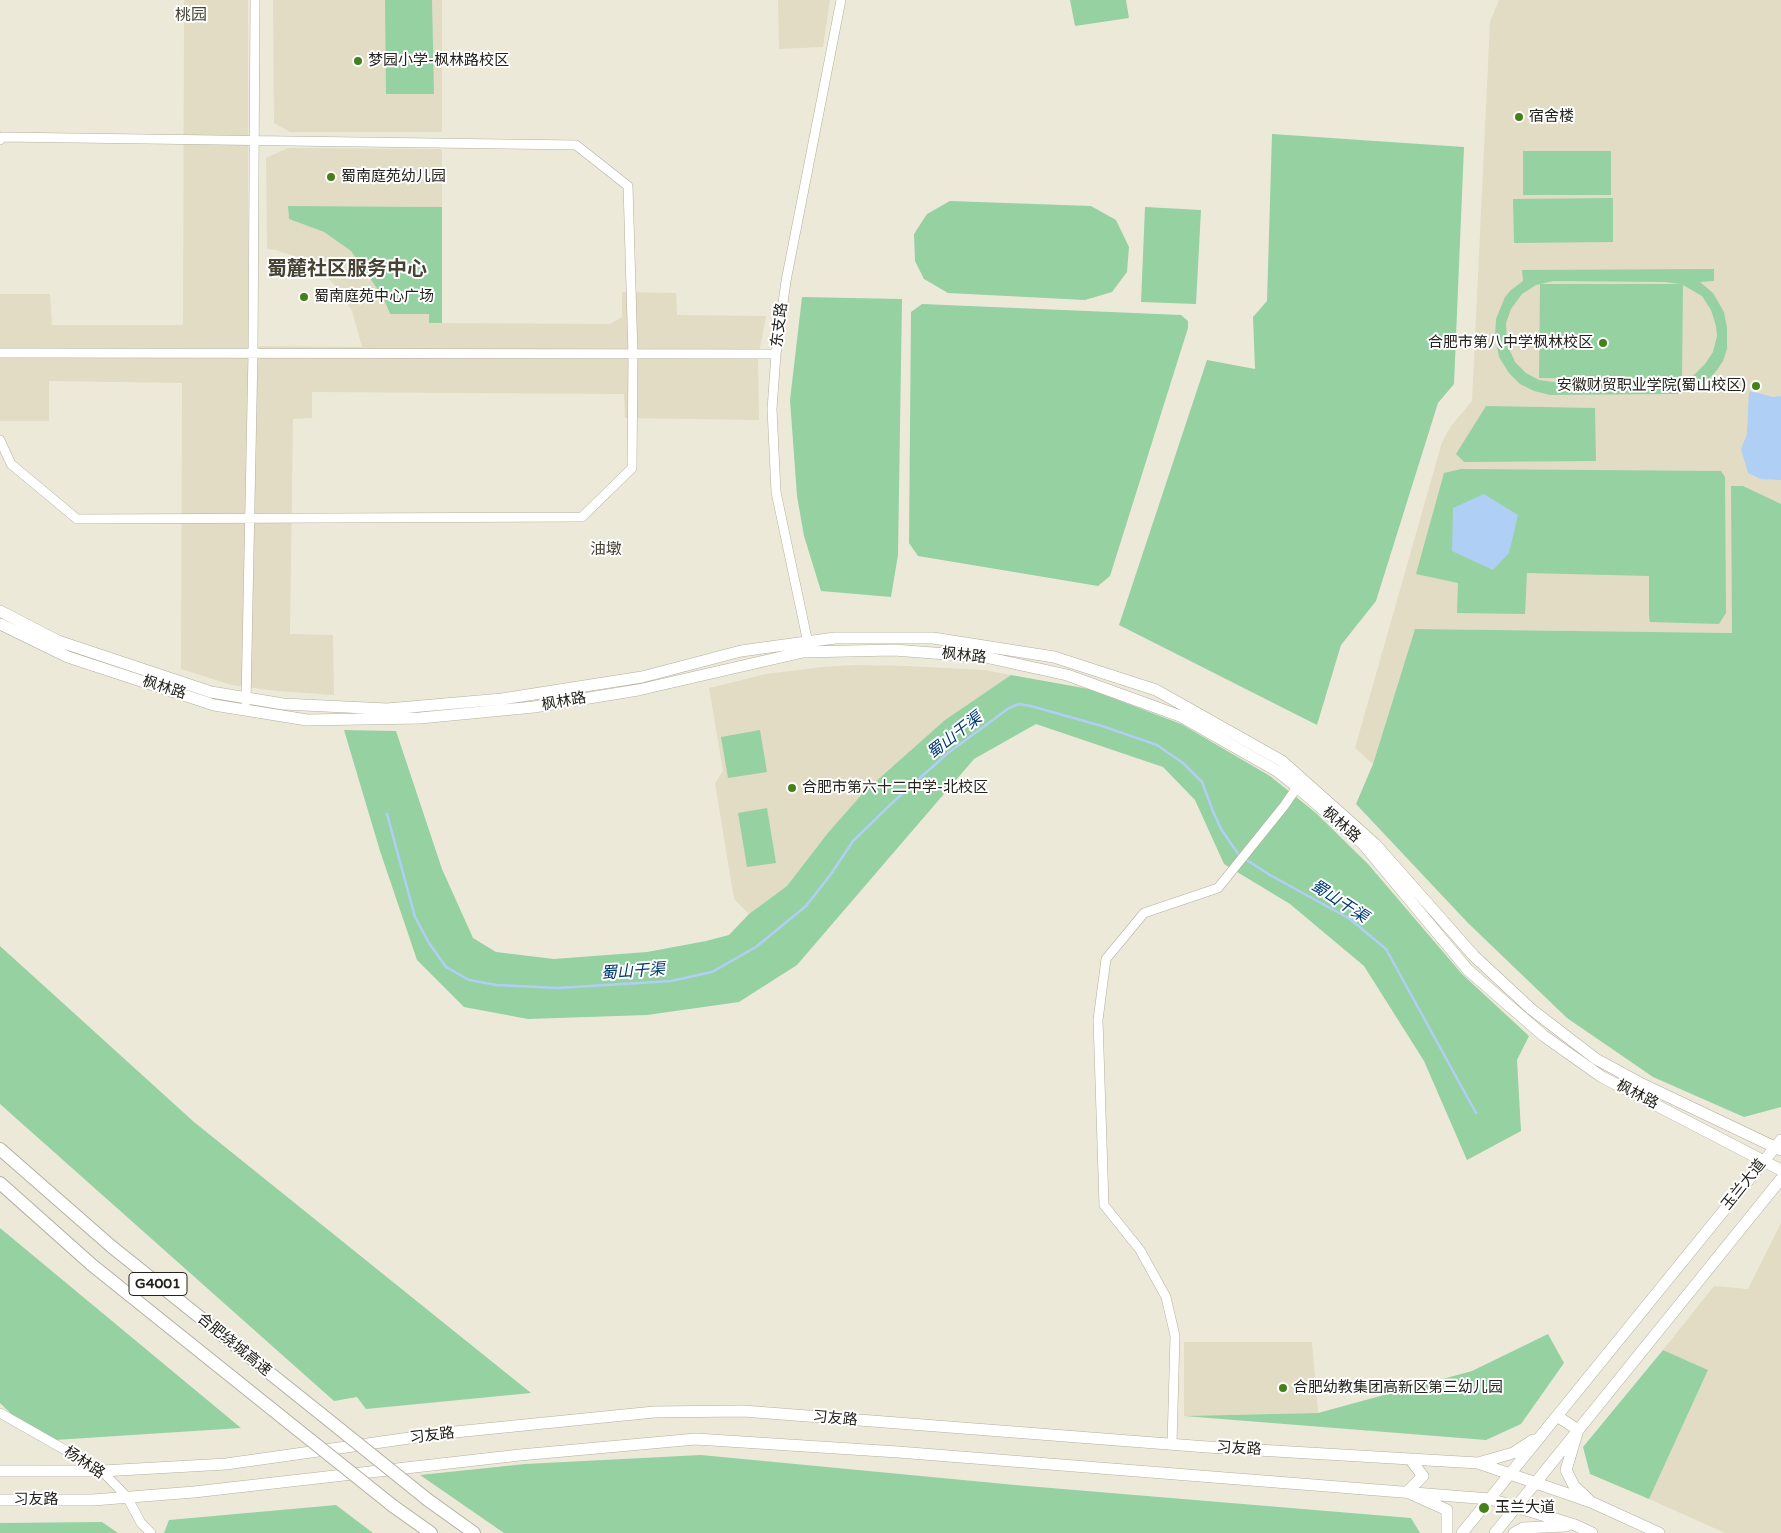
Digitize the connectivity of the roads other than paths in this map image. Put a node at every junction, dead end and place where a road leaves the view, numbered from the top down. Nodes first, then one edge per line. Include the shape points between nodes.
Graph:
1 (255, 0) edge
2 (841, 0) edge
3 (0, 140) edge
4 (255, 141) junction
5 (252, 353) junction
6 (0, 354) edge
7 (776, 354) junction
8 (633, 355) junction
9 (0, 440) edge
10 (249, 519) junction
11 (0, 611) edge
12 (0, 624) edge
13 (808, 647) junction
14 (246, 704) junction
15 (1300, 782) junction
16 (1779, 1145) edge
17 (0, 1149) edge
18 (1764, 1161) junction
19 (1781, 1170) edge
20 (1781, 1179) edge
21 (0, 1183) edge
22 (0, 1413) edge
23 (1557, 1416) junction
24 (1578, 1430) junction
25 (1543, 1434) junction
26 (1172, 1444) junction
27 (1410, 1459) junction
28 (1478, 1463) junction
29 (0, 1471) edge
30 (102, 1471) junction
31 (1510, 1474) junction
32 (1536, 1483) junction
33 (1408, 1492) junction
34 (127, 1498) junction
35 (1490, 1499) junction
36 (0, 1500) edge
37 (1591, 1502) junction
38 (1516, 1507) junction
39 (1575, 1525) junction
40 (151, 1533) edge
41 (431, 1533) edge
42 (474, 1533) edge
43 (1447, 1533) edge
44 (1462, 1533) edge
45 (1495, 1533) edge
46 (1514, 1533) edge
47 (1592, 1533) edge
48 (1659, 1533) edge

1 - 4 street
2 - 7 street, 东支路 via 786,281
3 - 4 street
4 - 5 street
4 - 8 street via 576,145 628,186
5 - 6 street
5 - 8 street
5 - 10 street
7 - 8 street
7 - 13 street, 东支路 via 772,409 776,492
8 - 10 street via 632,468 582,517
9 - 10 street via 11,464 77,519
10 - 14 street
11 - 14 main road, 枫林路 via 58,642
12 - 14 main road, 枫林路 via 68,657 214,705
13 - 14 main road, 枫林路 via 794,654 638,690 534,708 420,718 307,720
13 - 15 main road, 枫林路 via 985,657 1067,675 1180,716
13 - 15 main road, 枫林路 via 835,638 933,638 1054,656 1156,690 1282,761
15 - 16 main road, 枫林路 via 1375,844 1474,956 1531,1009 1596,1060
15 - 18 main road, 枫林路 via 1363,844 1468,970 1544,1036 1602,1077
15 - 26 street via 1218,888 1144,914 1106,958 1098,1020 1104,1205 1140,1250 1166,1297 1175,1336
16 - 18 main road, 玉兰大道
17 - 42 highway, 合肥绕城高速 / G4001, bridge via 112,1247 428,1500
18 - 19 main road, 枫林路
18 - 23 main road, 玉兰大道
20 - 24 main road, 玉兰大道
21 - 41 highway, 合肥绕城高速 / G4001, bridge via 92,1265
22 - 30 street, 杨林路
23 - 24 main road
23 - 25 main road, 玉兰大道
24 - 32 main road, 玉兰大道
24 - 37 main road via 1566,1470 1574,1486
25 - 28 main road via 1512,1453
25 - 31 main road, 玉兰大道
26 - 27 main road, 习友路
26 - 30 main road, 习友路 via 743,1411 654,1412 445,1434 226,1464
27 - 28 main road, 习友路
27 - 33 main road via 1423,1476
28 - 31 main road, 习友路
29 - 30 main road, 习友路
30 - 34 street, 杨林路
31 - 32 main road, 习友路
31 - 35 main road, 玉兰大道
32 - 37 main road, 习友路
32 - 38 main road, 玉兰大道
33 - 34 main road, 习友路 via 696,1439
33 - 35 main road, 习友路
33 - 43 main road via 1447,1510
34 - 36 main road, 习友路
34 - 40 street, 杨林路 via 141,1523
35 - 38 main road, 习友路
35 - 44 main road, 玉兰大道
37 - 48 main road, 习友路
38 - 39 main road, 习友路
38 - 45 main road, 玉兰大道
39 - 46 main road via 1524,1528
39 - 47 main road, 习友路

